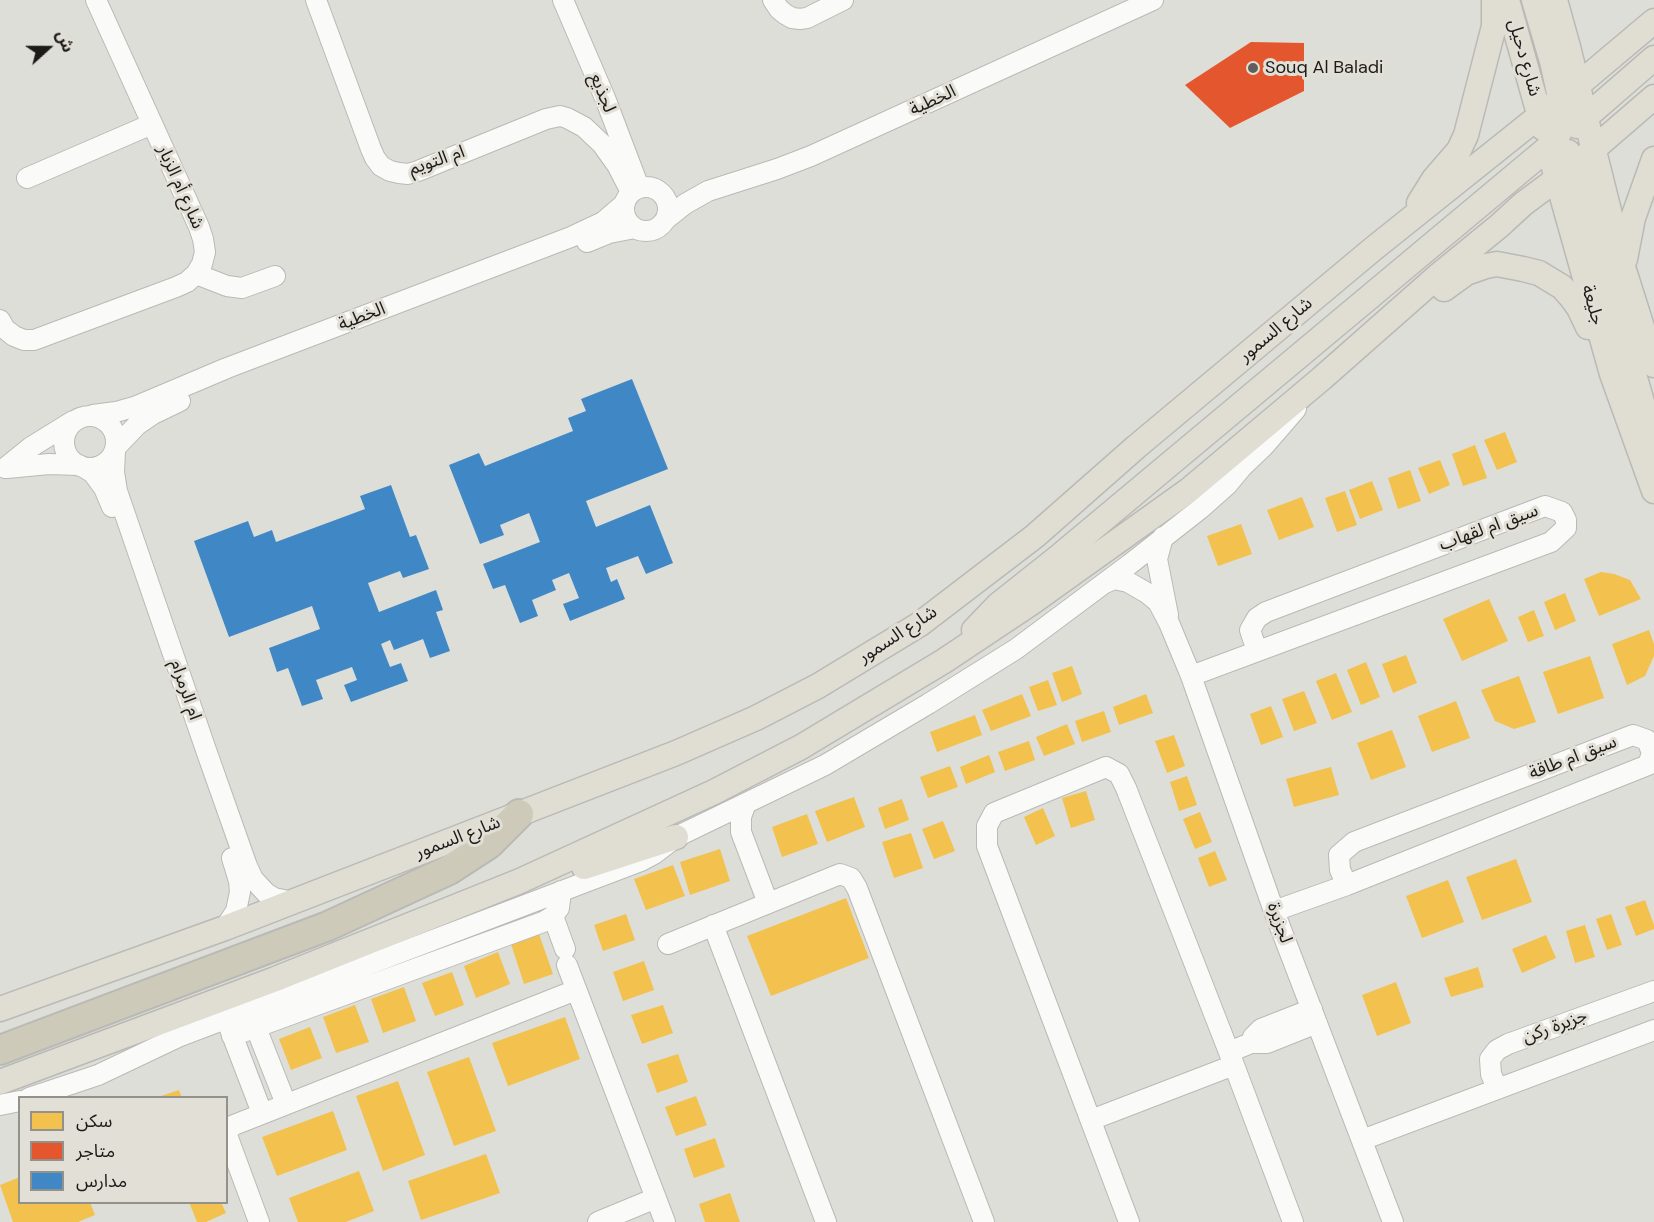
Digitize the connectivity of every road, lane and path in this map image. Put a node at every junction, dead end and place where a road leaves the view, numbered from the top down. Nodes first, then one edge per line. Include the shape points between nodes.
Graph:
1 (96, 0) edge
2 (316, 0) edge
3 (563, 0) edge
4 (773, 0) edge
5 (843, 0) edge
6 (1153, 0) edge
7 (1494, 0) edge
8 (1508, 0) edge
9 (1534, 0) edge
10 (1555, 0) edge
11 (1654, 21) edge
12 (1654, 58) edge
13 (1654, 97) edge
14 (1540, 115) junction
15 (152, 123) junction
16 (1567, 133) junction
17 (1594, 148) junction
18 (1654, 159) edge
19 (27, 178) dead end
20 (708, 191) junction
21 (638, 193) junction
22 (1413, 216) junction
23 (665, 220) junction
24 (635, 228) junction
25 (1623, 267) junction
26 (196, 274) junction
27 (275, 276) dead end
28 (0, 320) edge
29 (1654, 365) edge
30 (1612, 374) junction
31 (1321, 379) junction
32 (93, 415) junction
33 (73, 421) junction
34 (1654, 444) edge
35 (116, 449) junction
36 (82, 467) junction
37 (3, 469) edge
38 (1654, 491) edge
39 (1163, 537) junction
40 (1102, 584) junction
41 (1169, 623) junction
42 (1257, 651) junction
43 (944, 661) junction
44 (1191, 676) junction
45 (746, 804) junction
46 (519, 814) junction
47 (712, 820) junction
48 (741, 832) junction
49 (676, 837) junction
50 (520, 881) junction
51 (1347, 885) junction
52 (561, 891) junction
53 (293, 902) junction
54 (768, 903) junction
55 (1274, 911) junction
56 (553, 916) junction
57 (713, 925) junction
58 (225, 928) junction
59 (668, 944) dead end
60 (576, 990) junction
61 (1654, 991) edge
62 (0, 1009) edge
63 (1314, 1016) junction
64 (253, 1018) junction
65 (229, 1027) junction
66 (1654, 1030) edge
67 (0, 1050) edge
68 (1232, 1058) junction
69 (0, 1082) edge
70 (1497, 1088) junction
71 (35, 1096) edge
72 (18, 1101) edge
73 (286, 1104) junction
74 (0, 1105) edge
75 (262, 1113) junction
76 (1090, 1120) junction
77 (228, 1129) edge
78 (228, 1138) edge
79 (1362, 1140) junction
80 (656, 1198) junction
81 (259, 1222) edge
82 (597, 1222) edge
83 (665, 1222) edge
84 (826, 1222) edge
85 (984, 1222) edge
86 (1129, 1222) edge
87 (1293, 1222) edge
88 (1393, 1222) edge

1 - 15 street, شارع أم الزبار
2 - 21 street, ام التويم via 371,150 381,166 408,174 560,116 584,127 602,144
3 - 21 street, لجذيع via 605,98
4 - 5 street via 785,14 800,19
6 - 20 street, الخطية via 811,156
7 - 22 main road via 1494,26 1466,135
8 - 14 main road, شارع دحيل
9 - 16 main road
10 - 16 main road
11 - 16 main road, شارع السمور
12 - 16 main road
13 - 17 main road, شارع السمور
14 - 16 main road, شارع السمور
14 - 16 main road, جليعة
14 - 22 main road, شارع السمور
15 - 19 street
15 - 26 street, شارع أم الزبار via 203,239 205,252
16 - 17 main road, جليعة
16 - 17 main road, شارع السمور
16 - 30 main road, جليعة
16 - 31 main road, شارع السمور via 1523,204
16 - 34 main road
16 - 43 main road via 998,605
17 - 25 main road, جليعة
18 - 25 main road via 1633,218
20 - 21 street, الخطية
20 - 23 street, الخطية
21 - 23 street via 667,200
21 - 24 street via 625,218
21 - 32 street, الخطية via 603,222 571,237 227,368 138,406
22 - 46 main road, شارع السمور via 1035,536 920,624 818,686 756,718
23 - 24 street via 648,231
24 - 35 street, الخطية via 609,233 211,387 145,419
25 - 29 main road, جليعة
26 - 27 street via 242,288
26 - 28 street via 176,287 34,340 14,336
30 - 31 main road via 1579,308 1562,287 1539,273 1497,264 1466,273 1361,354
30 - 38 main road, جليعة
31 - 39 street, شارع السمور via 1227,485
31 - 43 main road, شارع السمور via 1189,490
32 - 33 street
32 - 35 street via 107,420 117,438
33 - 36 street via 64,436 64,445 71,460
33 - 37 street
35 - 36 street via 106,464
35 - 53 street, ام الرمرام via 117,491 247,866 266,893
36 - 37 street via 42,464
36 - 58 street, ام الرمرام via 99,480 108,496 237,870 239,902
39 - 40 street, شارع السمور
39 - 41 street, لجزيرة via 1157,559
40 - 41 street, لجزيرة via 1114,579 1147,593 1158,602
40 - 45 street, شارع السمور via 1016,649 928,704 825,765
41 - 44 street, لجزيرة
42 - 42 street, سيق ام لقهاب via 1551,542 1566,528 1566,520 1562,512 1545,506 1266,612 1250,630
42 - 44 street, سيق ام لقهاب
43 - 50 main road, شارع السمور via 801,747 724,787
44 - 55 street, لجزيرة
45 - 47 street, شارع السمور
45 - 48 street
46 - 53 main road, شارع السمور
46 - 67 highway via 489,844 449,870 328,926
47 - 48 street
47 - 49 street, شارع السمور
48 - 54 street
49 - 50 main road via 580,868
49 - 52 street, شارع السمور via 654,854
50 - 69 main road, شارع السمور via 273,980
51 - 51 street, سيق ام طاقة via 1648,765 1652,753 1647,740 1633,735 1354,842 1339,855
51 - 55 street, سيق ام طاقة
52 - 56 street via 559,908
52 - 64 street, شارع السمور
53 - 58 main road, شارع السمور
54 - 57 street
54 - 85 street via 840,874 851,878
55 - 63 street, لجزيرة
56 - 60 street
56 - 64 street
57 - 59 street
57 - 84 street
58 - 62 main road, شارع السمور
60 - 73 street
60 - 80 street
61 - 70 street, جزيرة ركن via 1497,1050 1490,1059
63 - 68 street via 1261,1029
63 - 79 street, لجزيرة
64 - 65 street, شارع السمور
64 - 73 street
65 - 71 street, شارع السمور via 162,1044 98,1075
65 - 75 street
66 - 70 street, جزيرة ركن
68 - 76 street
68 - 76 street via 1119,774 1106,768 994,813 987,826 987,846
68 - 87 street
70 - 79 street, جزيرة ركن
72 - 74 street
73 - 75 street
75 - 77 street
76 - 86 street
78 - 81 street
79 - 88 street, لجزيرة
80 - 82 street
80 - 83 street

